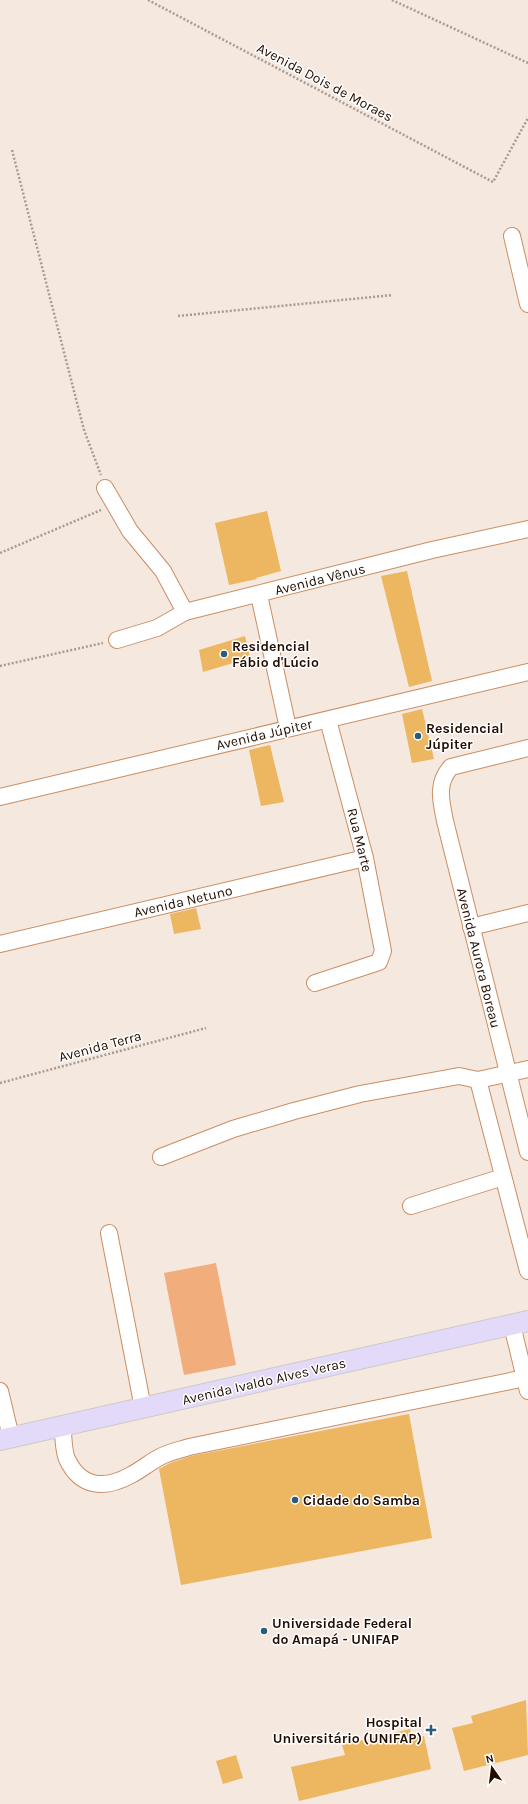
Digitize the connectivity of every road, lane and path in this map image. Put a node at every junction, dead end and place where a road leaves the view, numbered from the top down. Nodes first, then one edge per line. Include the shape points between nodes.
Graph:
1 (148, 0) edge
2 (392, 0) edge
3 (528, 64) edge
4 (528, 118) edge
5 (12, 150) dead end
6 (512, 236) dead end
7 (393, 295) dead end
8 (528, 304) edge
9 (178, 316) dead end
10 (109, 495) junction
11 (528, 529) edge
12 (0, 553) edge
13 (259, 595) junction
14 (185, 612) junction
15 (117, 640) joint
16 (0, 666) edge
17 (528, 672) edge
18 (328, 720) junction
19 (288, 728) junction
20 (528, 748) edge
21 (0, 797) edge
22 (365, 858) junction
23 (528, 913) edge
24 (471, 927) junction
25 (0, 944) edge
26 (315, 983) dead end
27 (206, 1028) dead end
28 (528, 1068) edge
29 (508, 1073) junction
30 (478, 1080) junction
31 (0, 1083) edge
32 (528, 1152) edge
33 (161, 1157) dead end
34 (503, 1177) junction
35 (411, 1206) dead end
36 (109, 1233) dead end
37 (523, 1233) edge
38 (528, 1271) edge
39 (520, 1323) edge
40 (526, 1384) edge
41 (0, 1391) edge
42 (143, 1408) junction
43 (62, 1426) junction
44 (5, 1438) edge

1 - 4 path, Avenida Dois de Moraes via 493,182
2 - 3 path
5 - 10 path via 84,430
6 - 8 street
7 - 9 path
10 - 12 path
10 - 14 street via 130,530 163,571
11 - 13 street, Avenida Vênus via 432,550
13 - 14 street, Avenida Vênus
13 - 19 street
14 - 15 street, Avenida Vênus via 157,628
15 - 16 path
17 - 18 street, Avenida Júpiter
18 - 19 street, Avenida Júpiter
18 - 22 street, Rua Marte
19 - 21 street, Avenida Júpiter
20 - 24 street, Avenida Aurora Boreau via 451,767 444,775 440,787 441,801
22 - 25 street, Avenida Netuno
22 - 26 street, Rua Marte via 383,946 382,957 379,962
23 - 24 street
24 - 29 street, Avenida Aurora Boreau
27 - 31 path, Avenida Terra
28 - 29 street
29 - 30 street
29 - 32 street, Avenida Aurora Boreau
30 - 33 street via 459,1076 360,1094 233,1129
30 - 34 street
34 - 35 street
34 - 37 street
36 - 42 street
37 - 38 street
39 - 40 street
39 - 42 main road, Avenida Ivaldo Alves Veras
40 - 43 street via 189,1447 160,1456 130,1476 100,1485 91,1484 72,1466 67,1458
41 - 44 street
42 - 43 main road, Avenida Ivaldo Alves Veras
43 - 44 main road, Avenida Ivaldo Alves Veras

